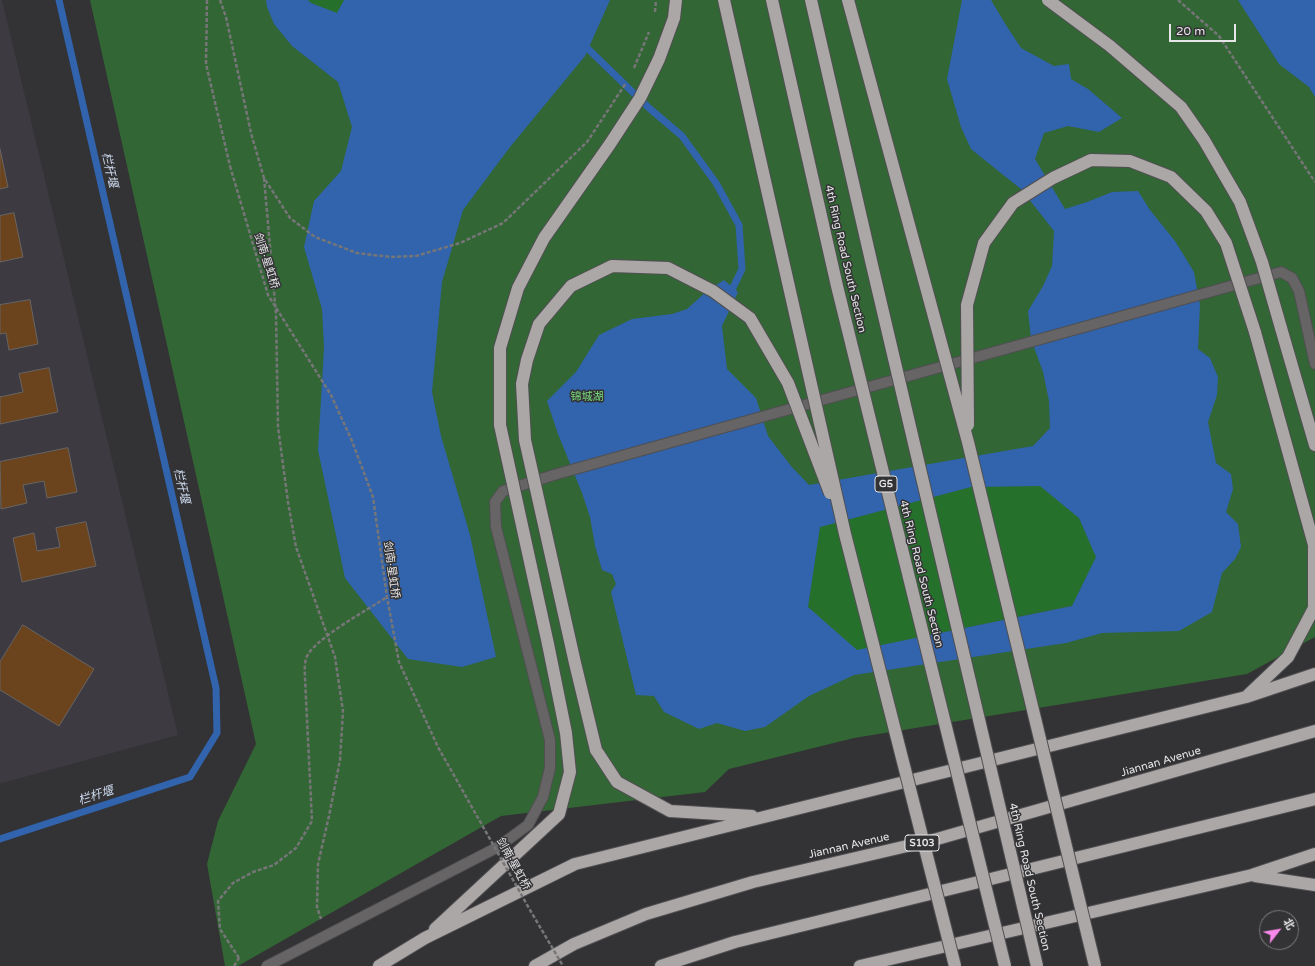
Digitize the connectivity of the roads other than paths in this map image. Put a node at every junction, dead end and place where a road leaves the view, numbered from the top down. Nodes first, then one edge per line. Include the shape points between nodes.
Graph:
1 (676, 0) edge
2 (724, 0) edge
3 (772, 0) edge
4 (811, 0) edge
5 (848, 0) edge
6 (1048, 0) edge
7 (1315, 364) edge
8 (968, 442) junction
9 (1315, 445) edge
10 (845, 534) junction
11 (1315, 674) edge
12 (1246, 697) junction
13 (1315, 731) edge
14 (1315, 799) edge
15 (765, 816) junction
16 (1315, 854) edge
17 (1252, 875) junction
18 (1315, 885) edge
19 (425, 938) junction
20 (267, 966) edge
21 (379, 966) edge
22 (535, 966) edge
23 (661, 966) edge
24 (860, 966) edge
25 (955, 966) edge
26 (1005, 966) edge
27 (1037, 966) edge
28 (1096, 966) edge

1 - 19 highway, bridge via 674,18 659,59 640,98 544,238 518,288 500,348 500,425 566,733 570,772 559,814
2 - 10 highway, bridge
3 - 26 highway, 4th Ring Road South Section / G5, bridge via 837,286
4 - 27 highway, 4th Ring Road South Section, bridge
5 - 8 highway, bridge
6 - 9 highway, bridge via 1110,46 1181,106 1204,140 1240,202 1262,262
7 - 20 street via 1299,291 1292,278 1280,272 557,474 503,492 495,502 496,527 550,740 550,768 543,797 528,825 498,847
8 - 12 highway, bridge via 967,305 984,242 1013,203 1053,178 1091,160 1130,161 1171,177 1206,210 1226,243 1255,332 1314,545 1314,608 1288,657
8 - 28 highway, bridge
10 - 15 highway, bridge via 788,383 750,318 713,291 668,268 612,266 571,286 539,324 522,384 525,440 596,750 617,782 670,810
10 - 25 highway, bridge
11 - 12 highway
12 - 15 highway
13 - 22 highway, Jiannan Avenue / S103 via 937,839 753,882 653,912 574,944
14 - 23 highway via 735,942
15 - 19 highway via 575,864
16 - 17 highway
17 - 18 highway
17 - 24 highway
19 - 21 highway

